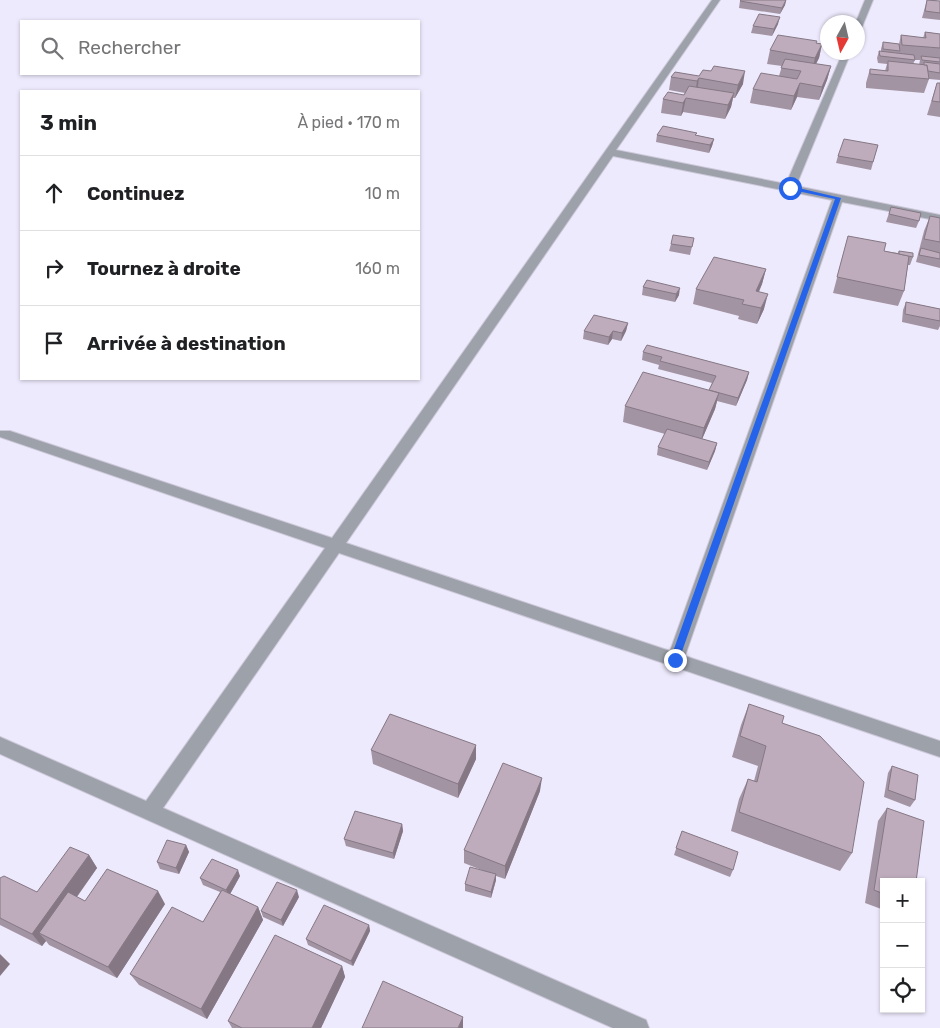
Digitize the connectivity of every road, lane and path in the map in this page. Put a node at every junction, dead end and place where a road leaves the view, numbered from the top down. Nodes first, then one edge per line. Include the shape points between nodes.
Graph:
1 (716, 0) edge
2 (869, 0) edge
3 (863, 15) edge
4 (844, 60) edge
5 (610, 152) junction
6 (790, 188) junction
7 (838, 198) junction
8 (940, 218) edge
9 (5, 434) dead end
10 (335, 546) junction
11 (675, 660) junction
12 (0, 745) edge
13 (940, 749) edge
14 (150, 811) junction
15 (638, 1028) edge

1 - 5 street
2 - 3 street
4 - 6 street
5 - 6 street
5 - 10 street
6 - 7 street
7 - 8 street
7 - 11 street
9 - 10 street
10 - 11 street
10 - 14 street
11 - 13 street
12 - 14 street
14 - 15 street

